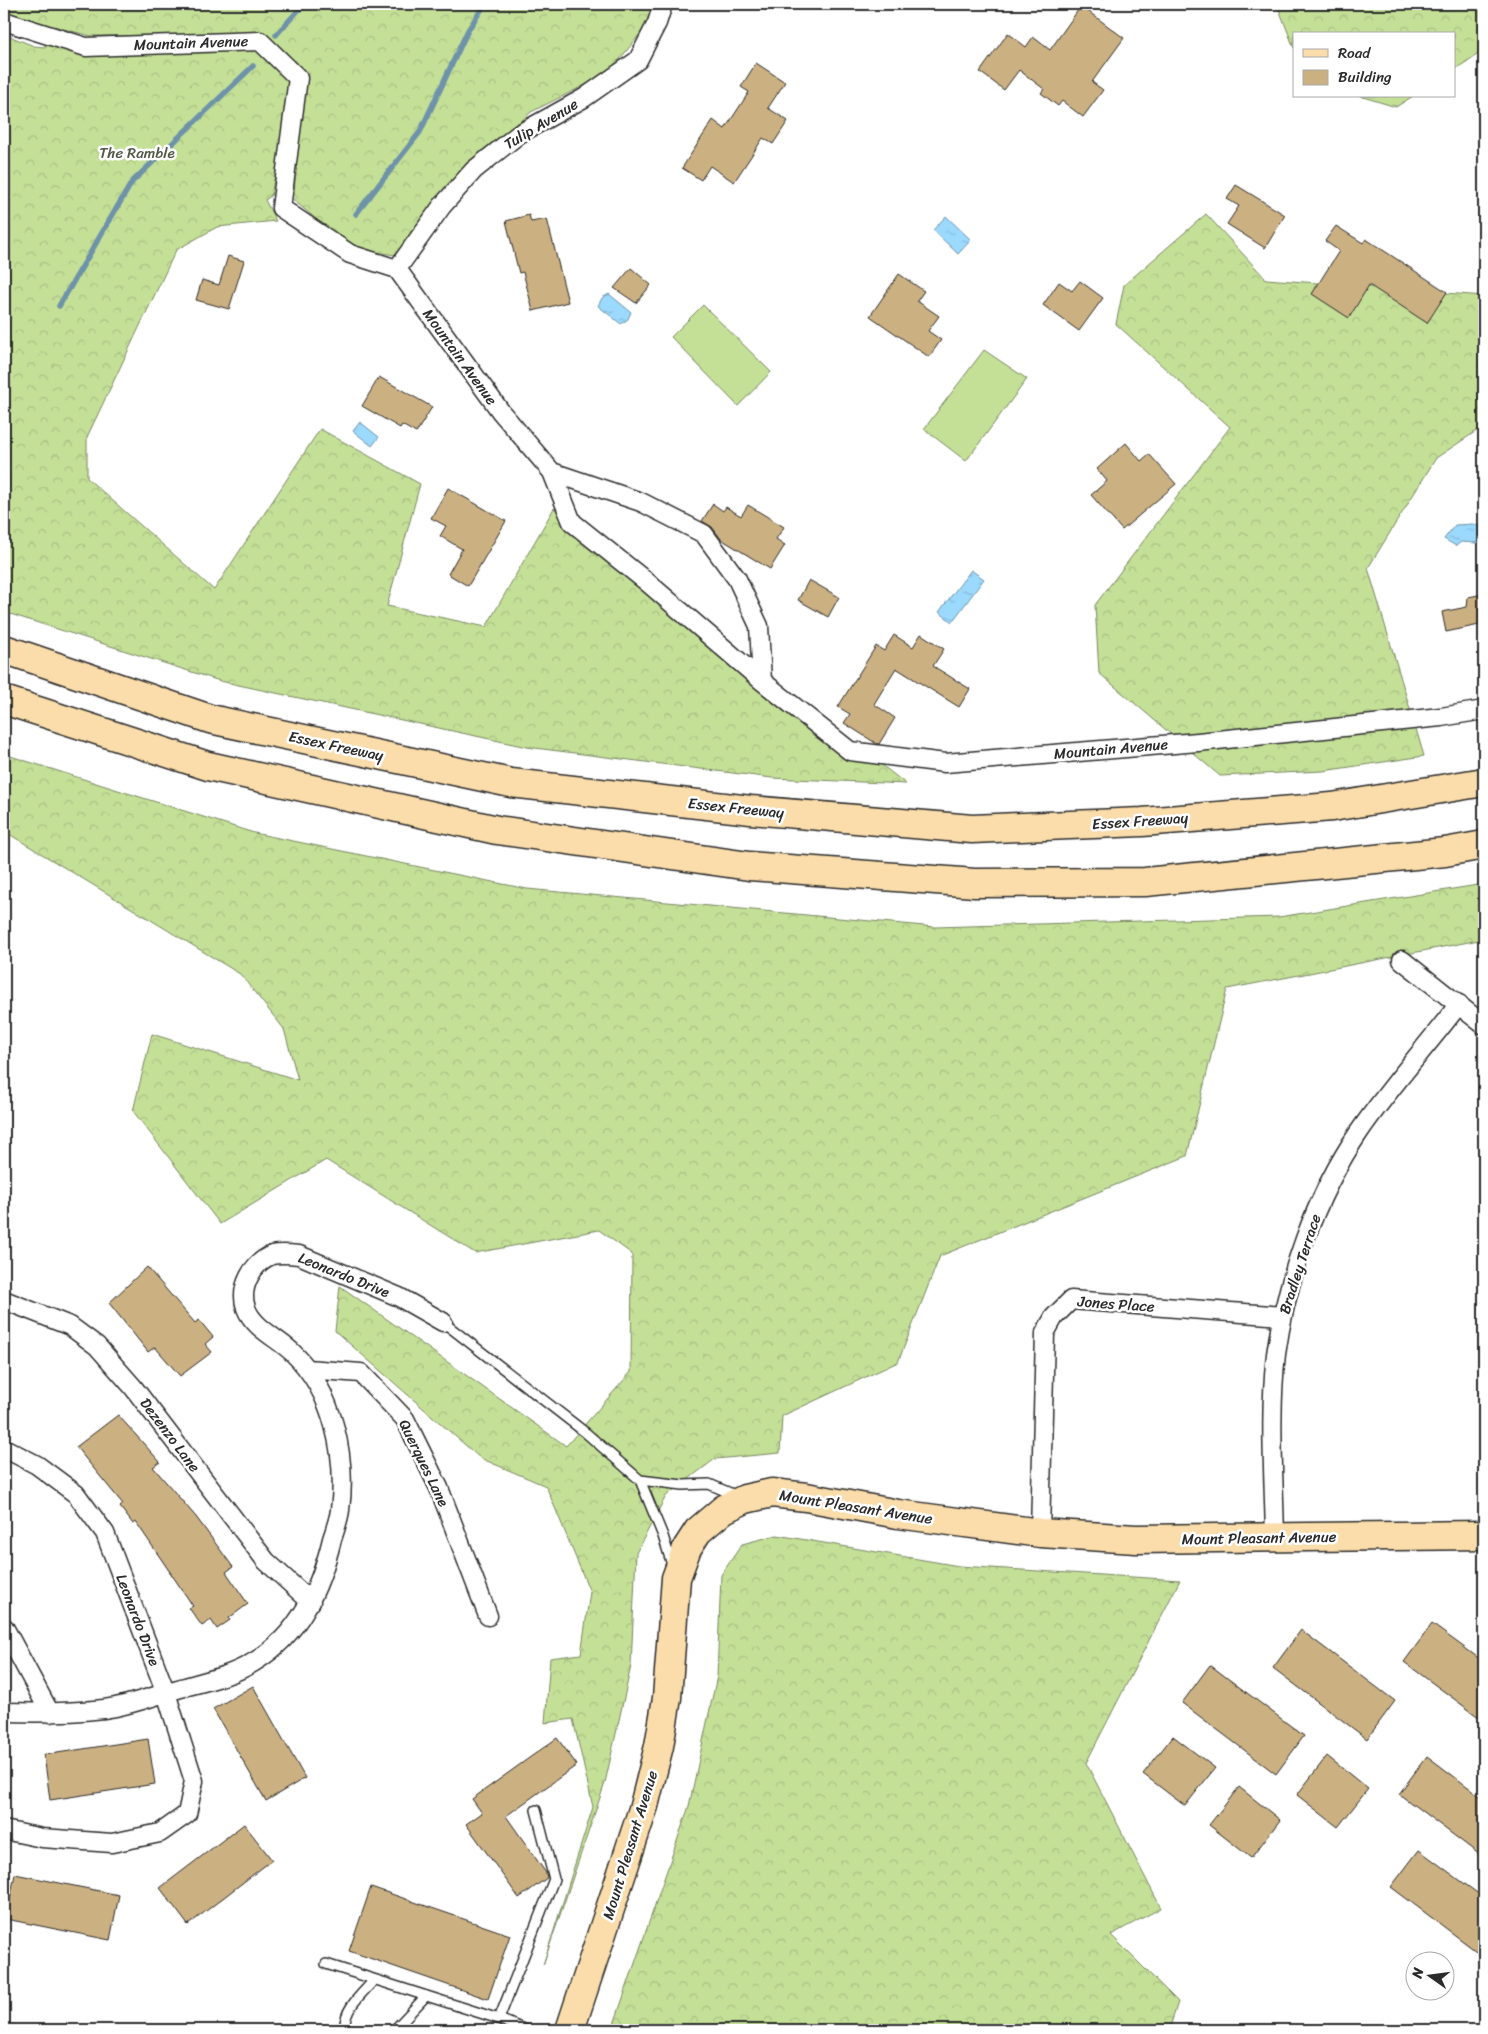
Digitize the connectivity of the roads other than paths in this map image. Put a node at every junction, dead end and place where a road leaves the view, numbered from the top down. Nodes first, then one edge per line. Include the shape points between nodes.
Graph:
1 (663, 4) edge
2 (4, 20) edge
3 (397, 270) junction
4 (552, 472) junction
5 (4, 649) edge
6 (762, 682) junction
7 (4, 700) edge
8 (1484, 710) edge
9 (1484, 782) edge
10 (1484, 845) edge
11 (1402, 960) dead end
12 (1459, 1004) junction
13 (1484, 1025) edge
14 (4, 1300) edge
15 (1283, 1316) junction
16 (443, 1322) joint
17 (307, 1368) junction
18 (4, 1448) edge
19 (640, 1480) junction
20 (745, 1499) junction
21 (1040, 1533) junction
22 (1484, 1535) edge
23 (1275, 1538) junction
24 (676, 1578) junction
25 (311, 1602) junction
26 (488, 1616) dead end
27 (4, 1627) edge
28 (166, 1692) junction
29 (4, 1712) edge
30 (50, 1713) junction
31 (536, 1810) dead end
32 (4, 1830) edge
33 (326, 1964) dead end
34 (374, 1980) junction
35 (426, 1996) junction
36 (499, 2019) junction
37 (515, 2028) edge
38 (348, 2030) edge
39 (394, 2030) edge
40 (526, 2030) edge
41 (570, 2030) edge

1 - 3 street, Tulip Avenue via 638,60 584,98 519,134 474,170 442,206
2 - 3 street, Mountain Avenue via 86,47 260,41 298,78 280,208 350,254
3 - 4 street, Mountain Avenue via 501,412
4 - 6 street, Mountain Avenue via 572,522
4 - 6 street via 640,502 704,534 738,579 759,626
5 - 9 main road, Essex Freeway via 210,719 511,783 760,811 981,829 1142,822 1332,807
6 - 8 street, Mountain Avenue via 850,751 945,763 1218,740
7 - 10 main road via 208,766 497,830 749,866 975,883 1145,882 1445,852
11 - 12 street
12 - 13 street
12 - 15 street, Bradley Terrace via 1358,1133 1308,1230
14 - 25 street, Dezenzo Lane via 70,1326 97,1346 133,1386 266,1562
15 - 21 street, Jones Place via 1071,1300 1054,1317 1045,1333
15 - 23 street, Bradley Terrace via 1276,1354 1274,1396
16 - 17 street, Leonardo Drive via 399,1297 299,1255 273,1255 252,1270 244,1294 246,1307 252,1319
16 - 19 lane via 586,1433
17 - 25 street, Leonardo Drive via 327,1405 338,1440 340,1472 340,1510 326,1564
17 - 26 street, Querques Lane via 361,1373 405,1419 439,1488
18 - 28 street, Leonardo Drive via 37,1465 76,1494 105,1533
19 - 20 lane via 683,1485 709,1484
19 - 24 lane
20 - 21 main road, Mount Pleasant Avenue via 772,1493
20 - 24 main road, Mount Pleasant Avenue via 724,1509 698,1531 687,1548
21 - 23 main road, Mount Pleasant Avenue via 1136,1539
22 - 23 main road, Mount Pleasant Avenue
24 - 41 main road, Mount Pleasant Avenue via 667,1698 659,1746 644,1806
25 - 28 street, Leonardo Drive via 275,1647 253,1663 226,1675
27 - 30 street
28 - 30 street, Leonardo Drive via 105,1709
28 - 32 street via 194,1781 186,1814 160,1833 112,1843 42,1838
29 - 30 street, Leonardo Drive
31 - 36 lane via 554,1879
33 - 34 lane
34 - 35 lane
34 - 38 lane via 347,2012 344,2018
35 - 36 lane
35 - 39 lane
36 - 37 lane
37 - 40 lane

